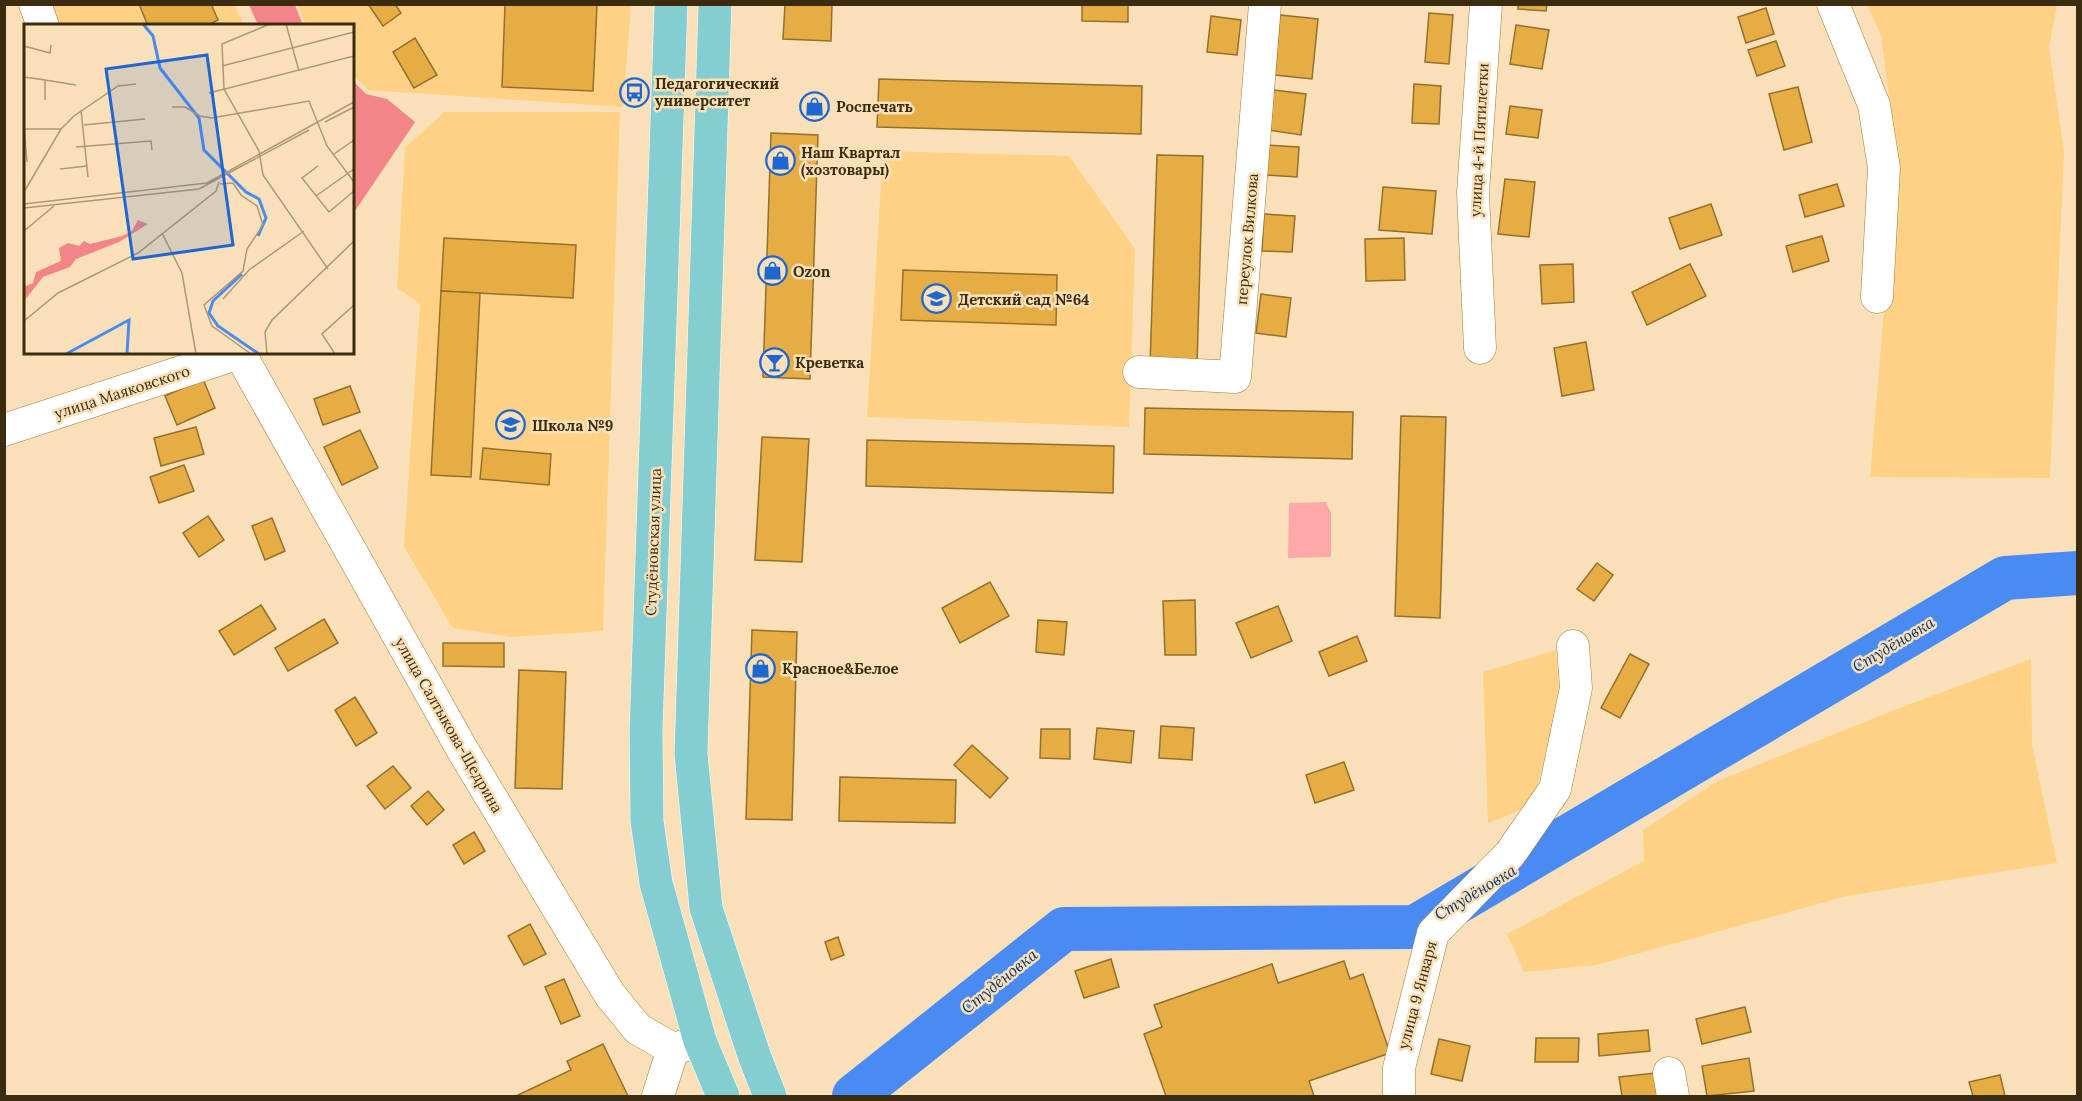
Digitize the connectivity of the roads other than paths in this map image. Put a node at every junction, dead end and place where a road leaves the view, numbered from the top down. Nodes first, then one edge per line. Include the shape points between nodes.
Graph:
1 (34, 4) edge
2 (670, 4) edge
3 (715, 4) edge
4 (1265, 4) edge
5 (1486, 4) edge
6 (1833, 4) edge
7 (43, 24) edge
8 (1877, 297) dead end
9 (1480, 348) dead end
10 (236, 354) edge
11 (240, 354) edge
12 (1139, 372) dead end
13 (4, 430) edge
14 (1573, 646) dead end
15 (687, 1045) junction
16 (718, 1084) edge
17 (658, 1096) edge
18 (770, 1096) edge
19 (1399, 1096) edge

1 - 7 street
2 - 15 main road, Студёновская улица via 647,821
3 - 18 main road via 691,754 705,908
4 - 12 street, переулок Вилкова via 1235,377
5 - 9 street, улица 4-й Пятилетки via 1473,192
6 - 8 street via 1874,105 1884,168
10 - 13 street, улица Маяковского
11 - 15 street, улица Салтыкова-Щедрина via 462,749 610,995 638,1029
14 - 19 street, улица 9 Января via 1576,688 1555,789 1510,854 1433,933 1399,1068
15 - 16 main road, Студёновская улица
15 - 17 street

